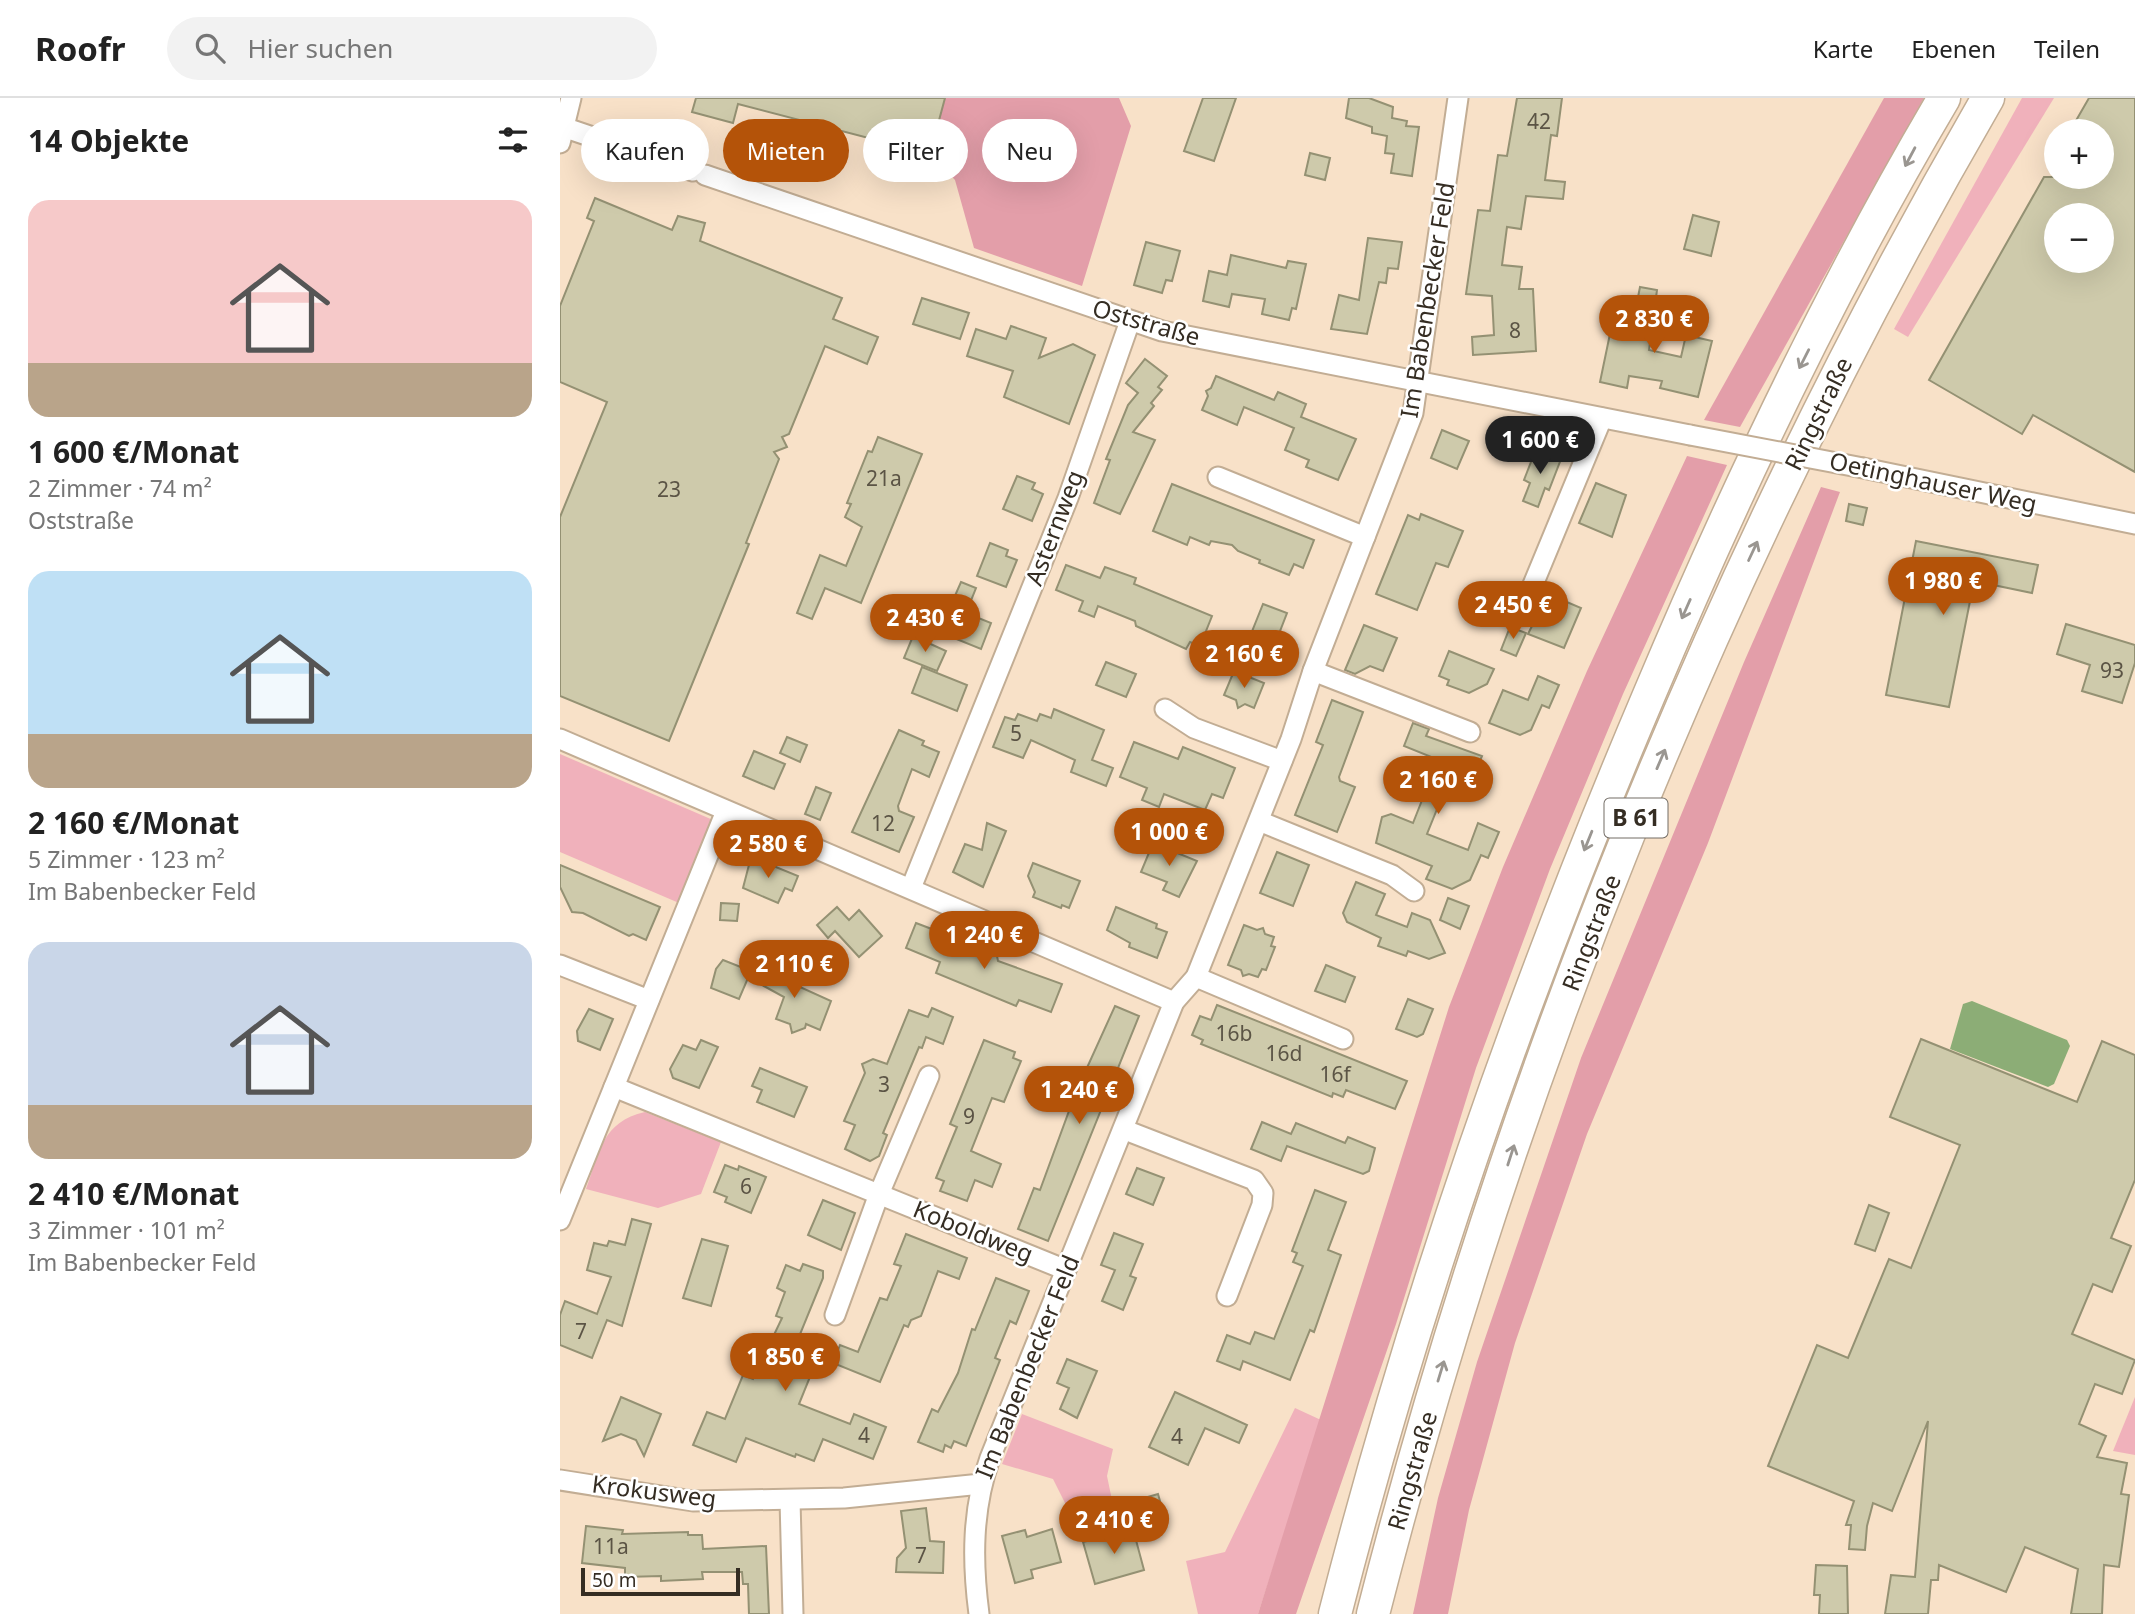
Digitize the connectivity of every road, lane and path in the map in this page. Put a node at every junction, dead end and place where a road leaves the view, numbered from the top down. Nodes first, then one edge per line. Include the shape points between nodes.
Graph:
1 (571, 98) edge
2 (1458, 98) edge
3 (1944, 98) edge
4 (1988, 98) edge
5 (561, 132) edge
6 (1130, 321) junction
7 (1418, 383) junction
8 (1602, 418) junction
9 (1690, 435) joint
10 (1218, 477) dead end
11 (2135, 524) edge
12 (1365, 537) junction
13 (1532, 587) dead end
14 (1313, 671) junction
15 (1166, 709) dead end
16 (1470, 732) dead end
17 (560, 739) edge
18 (1282, 761) junction
19 (726, 811) junction
20 (1259, 821) junction
21 (911, 888) junction
22 (1414, 891) dead end
23 (560, 965) edge
24 (1196, 977) junction
25 (649, 1000) junction
26 (1174, 1002) junction
27 (1343, 1039) dead end
28 (929, 1076) dead end
29 (614, 1087) junction
30 (1125, 1130) junction
31 (879, 1194) junction
32 (560, 1220) edge
33 (1066, 1270) junction
34 (1227, 1296) dead end
35 (835, 1315) dead end
36 (560, 1480) edge
37 (981, 1484) junction
38 (790, 1500) junction
39 (793, 1614) edge
40 (979, 1614) edge
41 (1335, 1614) edge
42 (1373, 1614) edge

1 - 5 street
2 - 7 street, Im Babenbecker Feld
3 -> 41 highway, Ringstraße / B 61 via 1781,405 1608,790 1548,940 1453,1209
42 -> 4 highway, Ringstraße / B 61 via 1417,1453 1537,1077 1638,815 1814,421
5 - 6 street, Oststraße via 699,173
6 - 7 street, Oststraße
6 - 21 street, Asternweg via 1068,498
7 - 8 street, Oststraße
7 - 12 street, Im Babenbecker Feld via 1402,449
8 - 9 street, Oststraße
8 - 13 street
9 - 11 street, Oetinghauser Weg, bridge
10 - 12 street
12 - 14 street, Im Babenbecker Feld
14 - 16 street
14 - 18 street, Im Babenbecker Feld
15 - 18 street via 1194,728
17 - 19 street
18 - 20 street, Im Babenbecker Feld
19 - 21 street
19 - 25 street
20 - 22 street via 1392,875
20 - 24 street, Im Babenbecker Feld
21 - 26 street
23 - 25 street
24 - 26 street, Im Babenbecker Feld
24 - 27 street
25 - 29 street
26 - 30 street, Im Babenbecker Feld
28 - 31 street
29 - 31 street, Koboldweg
29 - 32 street
30 - 33 street, Im Babenbecker Feld
30 - 34 street via 1254,1180 1263,1193
31 - 33 street, Koboldweg
31 - 35 street
33 - 37 street, Im Babenbecker Feld
36 - 38 street, Krokusweg via 693,1502
37 - 38 street, Krokusweg
37 - 40 street, Im Babenbecker Feld via 975,1544
38 - 39 street

